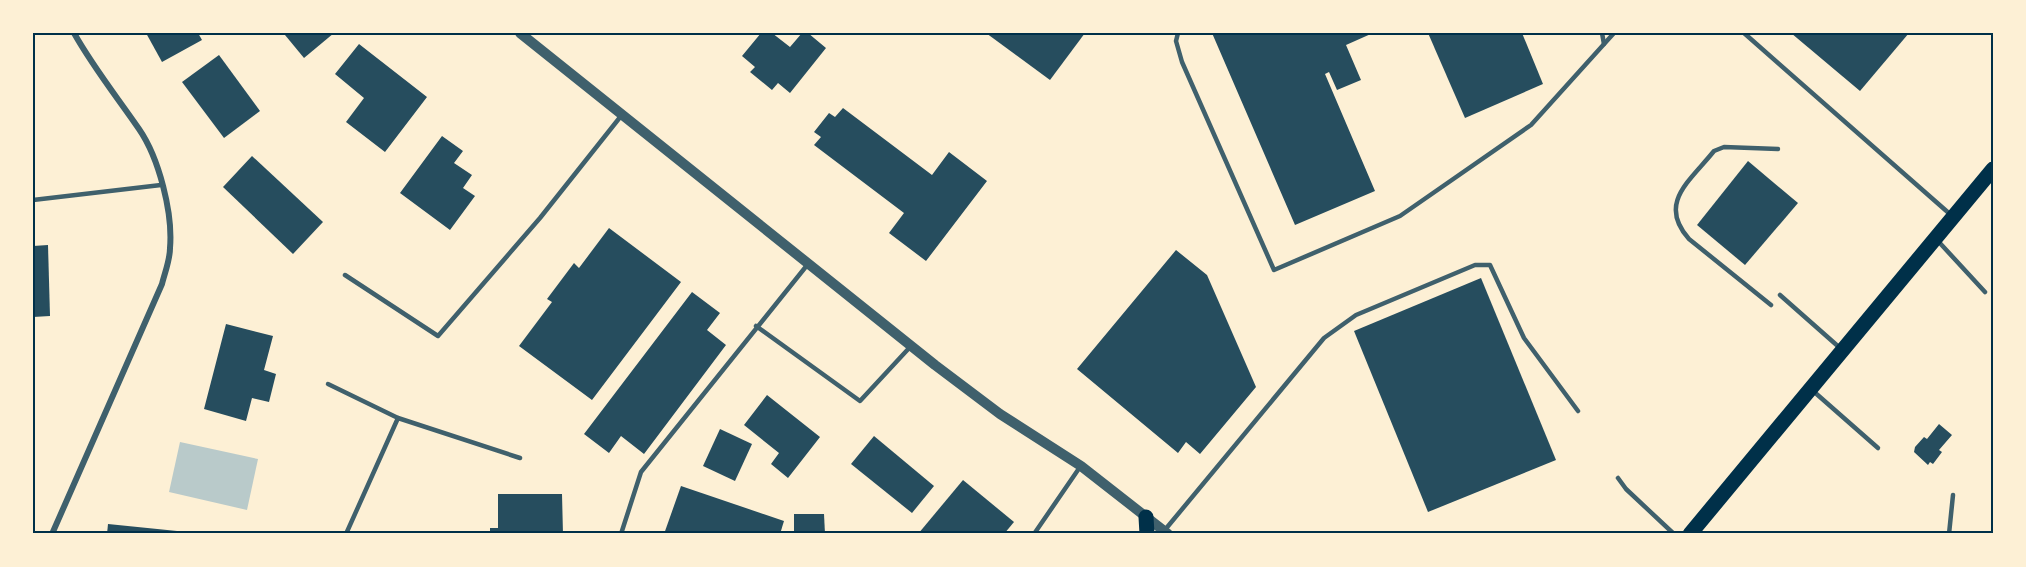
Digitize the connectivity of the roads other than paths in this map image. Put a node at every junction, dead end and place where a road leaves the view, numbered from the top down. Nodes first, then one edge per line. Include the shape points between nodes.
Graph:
1 (74, 33) edge
2 (520, 33) edge
3 (1178, 33) edge
4 (1602, 33) edge
5 (1614, 33) edge
6 (1744, 33) edge
7 (1604, 44) junction
8 (621, 116) junction
9 (1778, 148) dead end
10 (1993, 169) edge
11 (161, 185) junction
12 (33, 200) edge
13 (1953, 217) junction
14 (1935, 238) junction
15 (808, 264) junction
16 (345, 275) dead end
17 (1985, 292) dead end
18 (1780, 295) dead end
19 (1771, 305) dead end
20 (756, 326) junction
21 (910, 346) junction
22 (1842, 349) junction
23 (328, 384) dead end
24 (1809, 388) junction
25 (1578, 411) dead end
26 (398, 418) junction
27 (1878, 448) dead end
28 (520, 458) dead end
29 (1081, 466) junction
30 (1618, 478) dead end
31 (1953, 495) dead end
32 (1146, 517) junction
33 (1166, 532) edge
34 (52, 534) edge
35 (346, 534) edge
36 (621, 534) edge
37 (1034, 534) edge
38 (1147, 534) edge
39 (1674, 534) edge
40 (1690, 534) edge
41 (1949, 534) edge

1 - 11 street via 139,129 154,158
2 - 8 street
3 - 7 lane via 1176,41 1182,62 1274,270 1400,216 1531,125
4 - 7 lane
5 - 7 lane
6 - 13 lane
8 - 15 street
8 - 16 lane via 438,336
9 - 19 lane via 1724,147 1714,151 1674,203 1674,216 1689,239
10 - 13 main road
11 - 12 lane
11 - 34 street via 170,220 170,249 162,284
13 - 14 main road
14 - 17 lane
14 - 22 main road
15 - 20 lane
15 - 21 street
18 - 22 lane
20 - 21 lane via 860,401
20 - 36 lane via 641,472
21 - 29 street via 1000,414
22 - 24 main road
23 - 26 lane
24 - 27 lane
24 - 40 main road
25 - 33 lane via 1524,338 1490,265 1474,265 1356,315 1324,338
26 - 28 lane
26 - 35 lane
29 - 32 street
29 - 37 lane
30 - 39 lane
31 - 41 lane
32 - 33 street
32 - 38 main road

